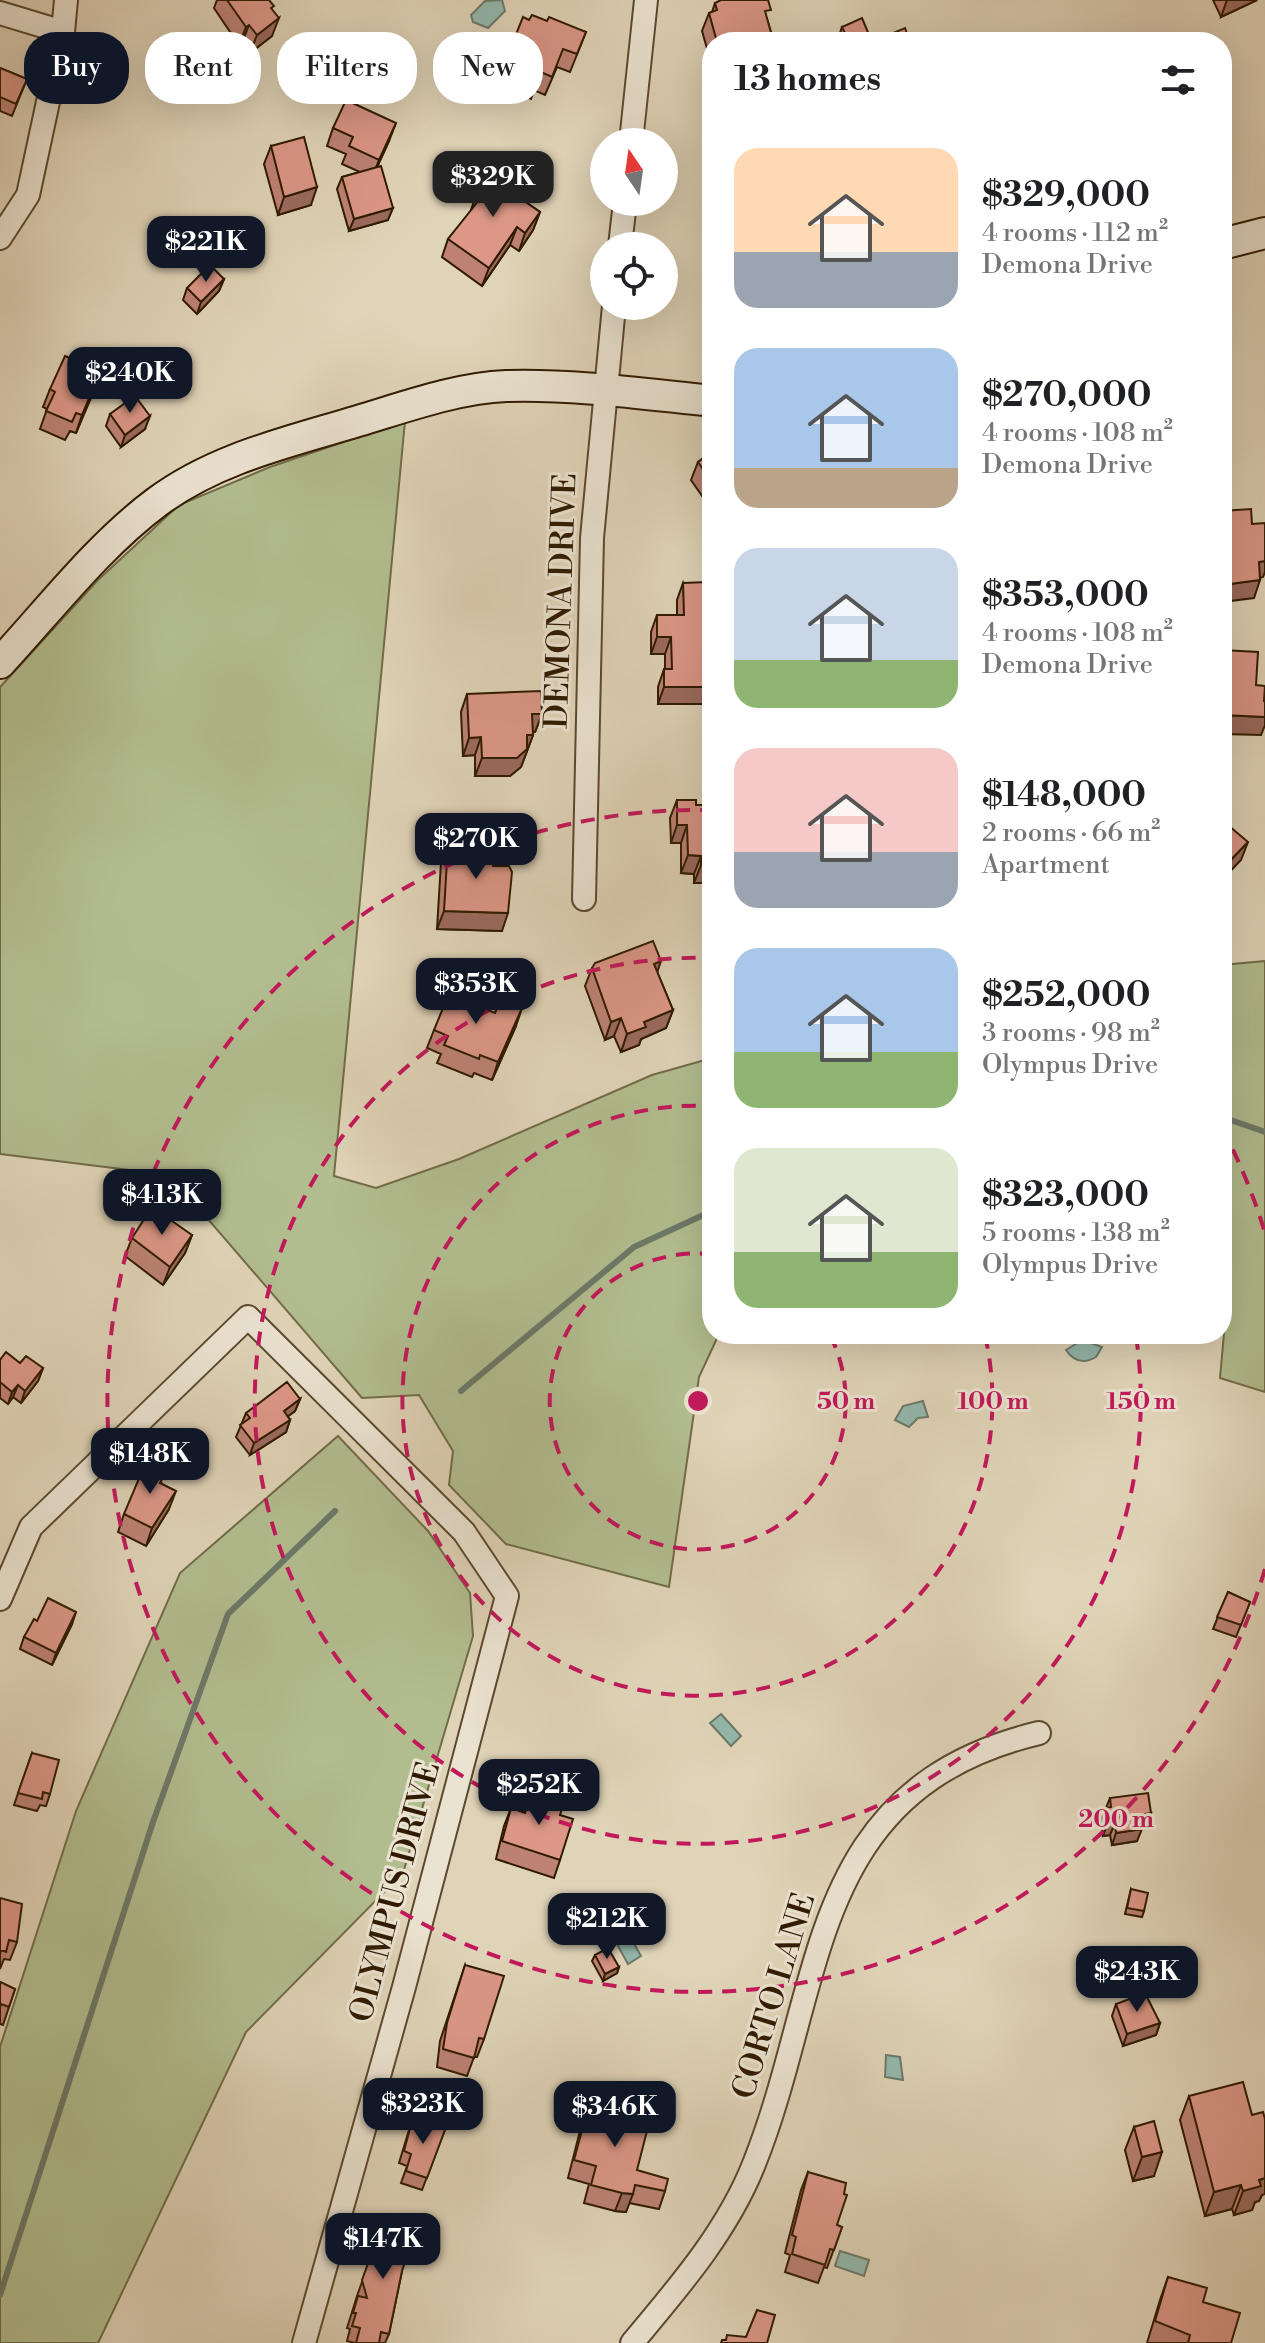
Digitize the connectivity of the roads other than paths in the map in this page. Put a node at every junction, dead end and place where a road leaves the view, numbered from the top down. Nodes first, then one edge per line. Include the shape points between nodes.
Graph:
1 (66, 0) edge
2 (646, 0) edge
3 (0, 13) edge
4 (63, 32) joint
5 (48, 104) edge
6 (632, 128) edge
7 (1265, 233) edge
8 (0, 238) edge
9 (1232, 241) edge
10 (612, 320) edge
11 (605, 390) junction
12 (702, 400) edge
13 (0, 663) edge
14 (584, 899) dead end
15 (0, 1599) edge
16 (1039, 1733) dead end
17 (304, 2343) edge
18 (632, 2343) edge

1 - 4 street
2 - 6 street
3 - 4 street
5 - 8 street via 28,195
7 - 9 street
10 - 11 street, DEMONA DRIVE
11 - 12 street
11 - 13 street via 516,386 457,394 271,447 192,478 115,539
11 - 14 street, DEMONA DRIVE via 592,538
15 - 17 street, OLYMPUS DRIVE via 31,1527 248,1317 464,1532 507,1596
16 - 18 street, CORTO LANE via 976,1753 929,1781 904,1801 862,1850 826,1921 753,2168 718,2234

